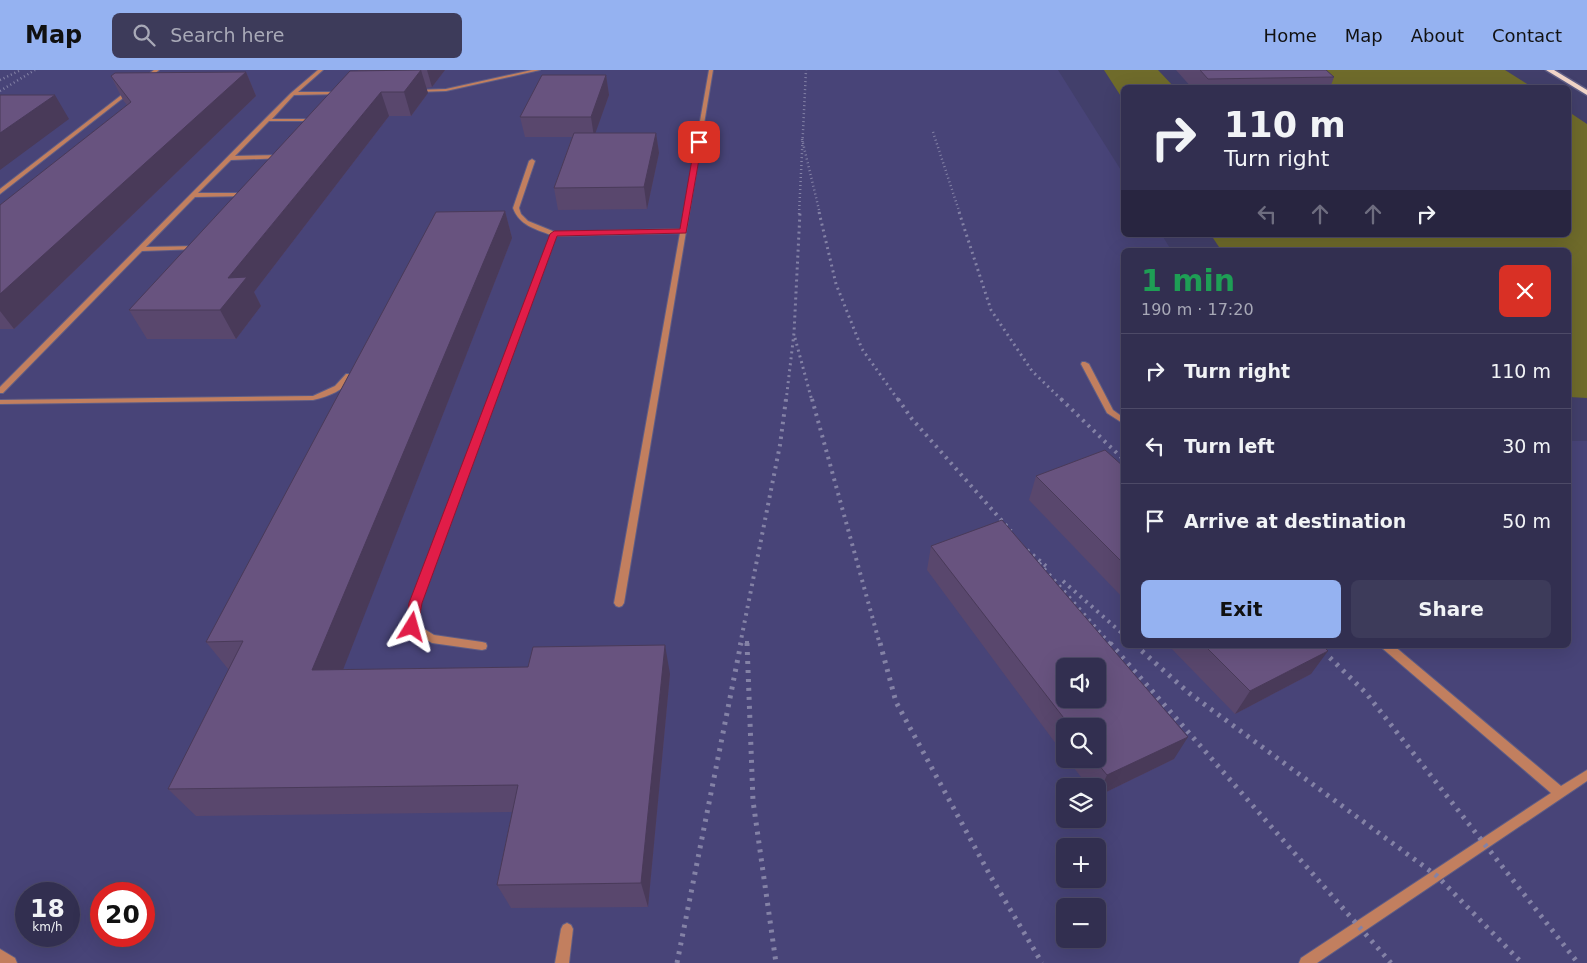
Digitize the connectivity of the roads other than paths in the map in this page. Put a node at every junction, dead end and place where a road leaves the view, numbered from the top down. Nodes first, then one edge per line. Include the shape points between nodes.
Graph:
1 (157, 70) edge
2 (321, 70) edge
3 (538, 70) edge
4 (711, 70) edge
5 (1549, 70) edge
6 (141, 82) edge
7 (133, 88) edge
8 (408, 91) edge
9 (351, 92) edge
10 (1587, 93) edge
11 (294, 94) junction
12 (267, 120) junction
13 (324, 120) edge
14 (286, 157) edge
15 (230, 158) junction
16 (532, 161) dead end
17 (0, 192) edge
18 (194, 195) junction
19 (249, 195) edge
20 (683, 231) junction
21 (554, 234) junction
22 (202, 248) edge
23 (140, 249) junction
24 (1085, 364) dead end
25 (354, 367) edge
26 (0, 390) edge
27 (0, 402) edge
28 (1121, 420) edge
29 (619, 603) dead end
30 (482, 646) dead end
31 (1390, 648) edge
32 (1587, 775) edge
33 (1560, 793) junction
34 (567, 929) dead end
35 (0, 955) edge
36 (10, 963) edge
37 (562, 963) edge
38 (1306, 963) edge

1 - 6 street
2 - 11 street
3 - 8 street via 446,90
4 - 20 street
5 - 10 main road
7 - 17 street
9 - 11 street
11 - 12 street
12 - 13 street
12 - 15 street
14 - 15 street
15 - 18 street
16 - 21 street via 516,208 517,215 523,221
18 - 19 street
18 - 23 street
20 - 21 street
20 - 29 street
21 - 30 street via 416,603 412,627 432,639
22 - 23 street
23 - 26 street
24 - 28 street via 1110,411
25 - 27 street via 345,384 313,398
31 - 33 street
32 - 33 street
33 - 38 street
34 - 37 street
35 - 36 street

